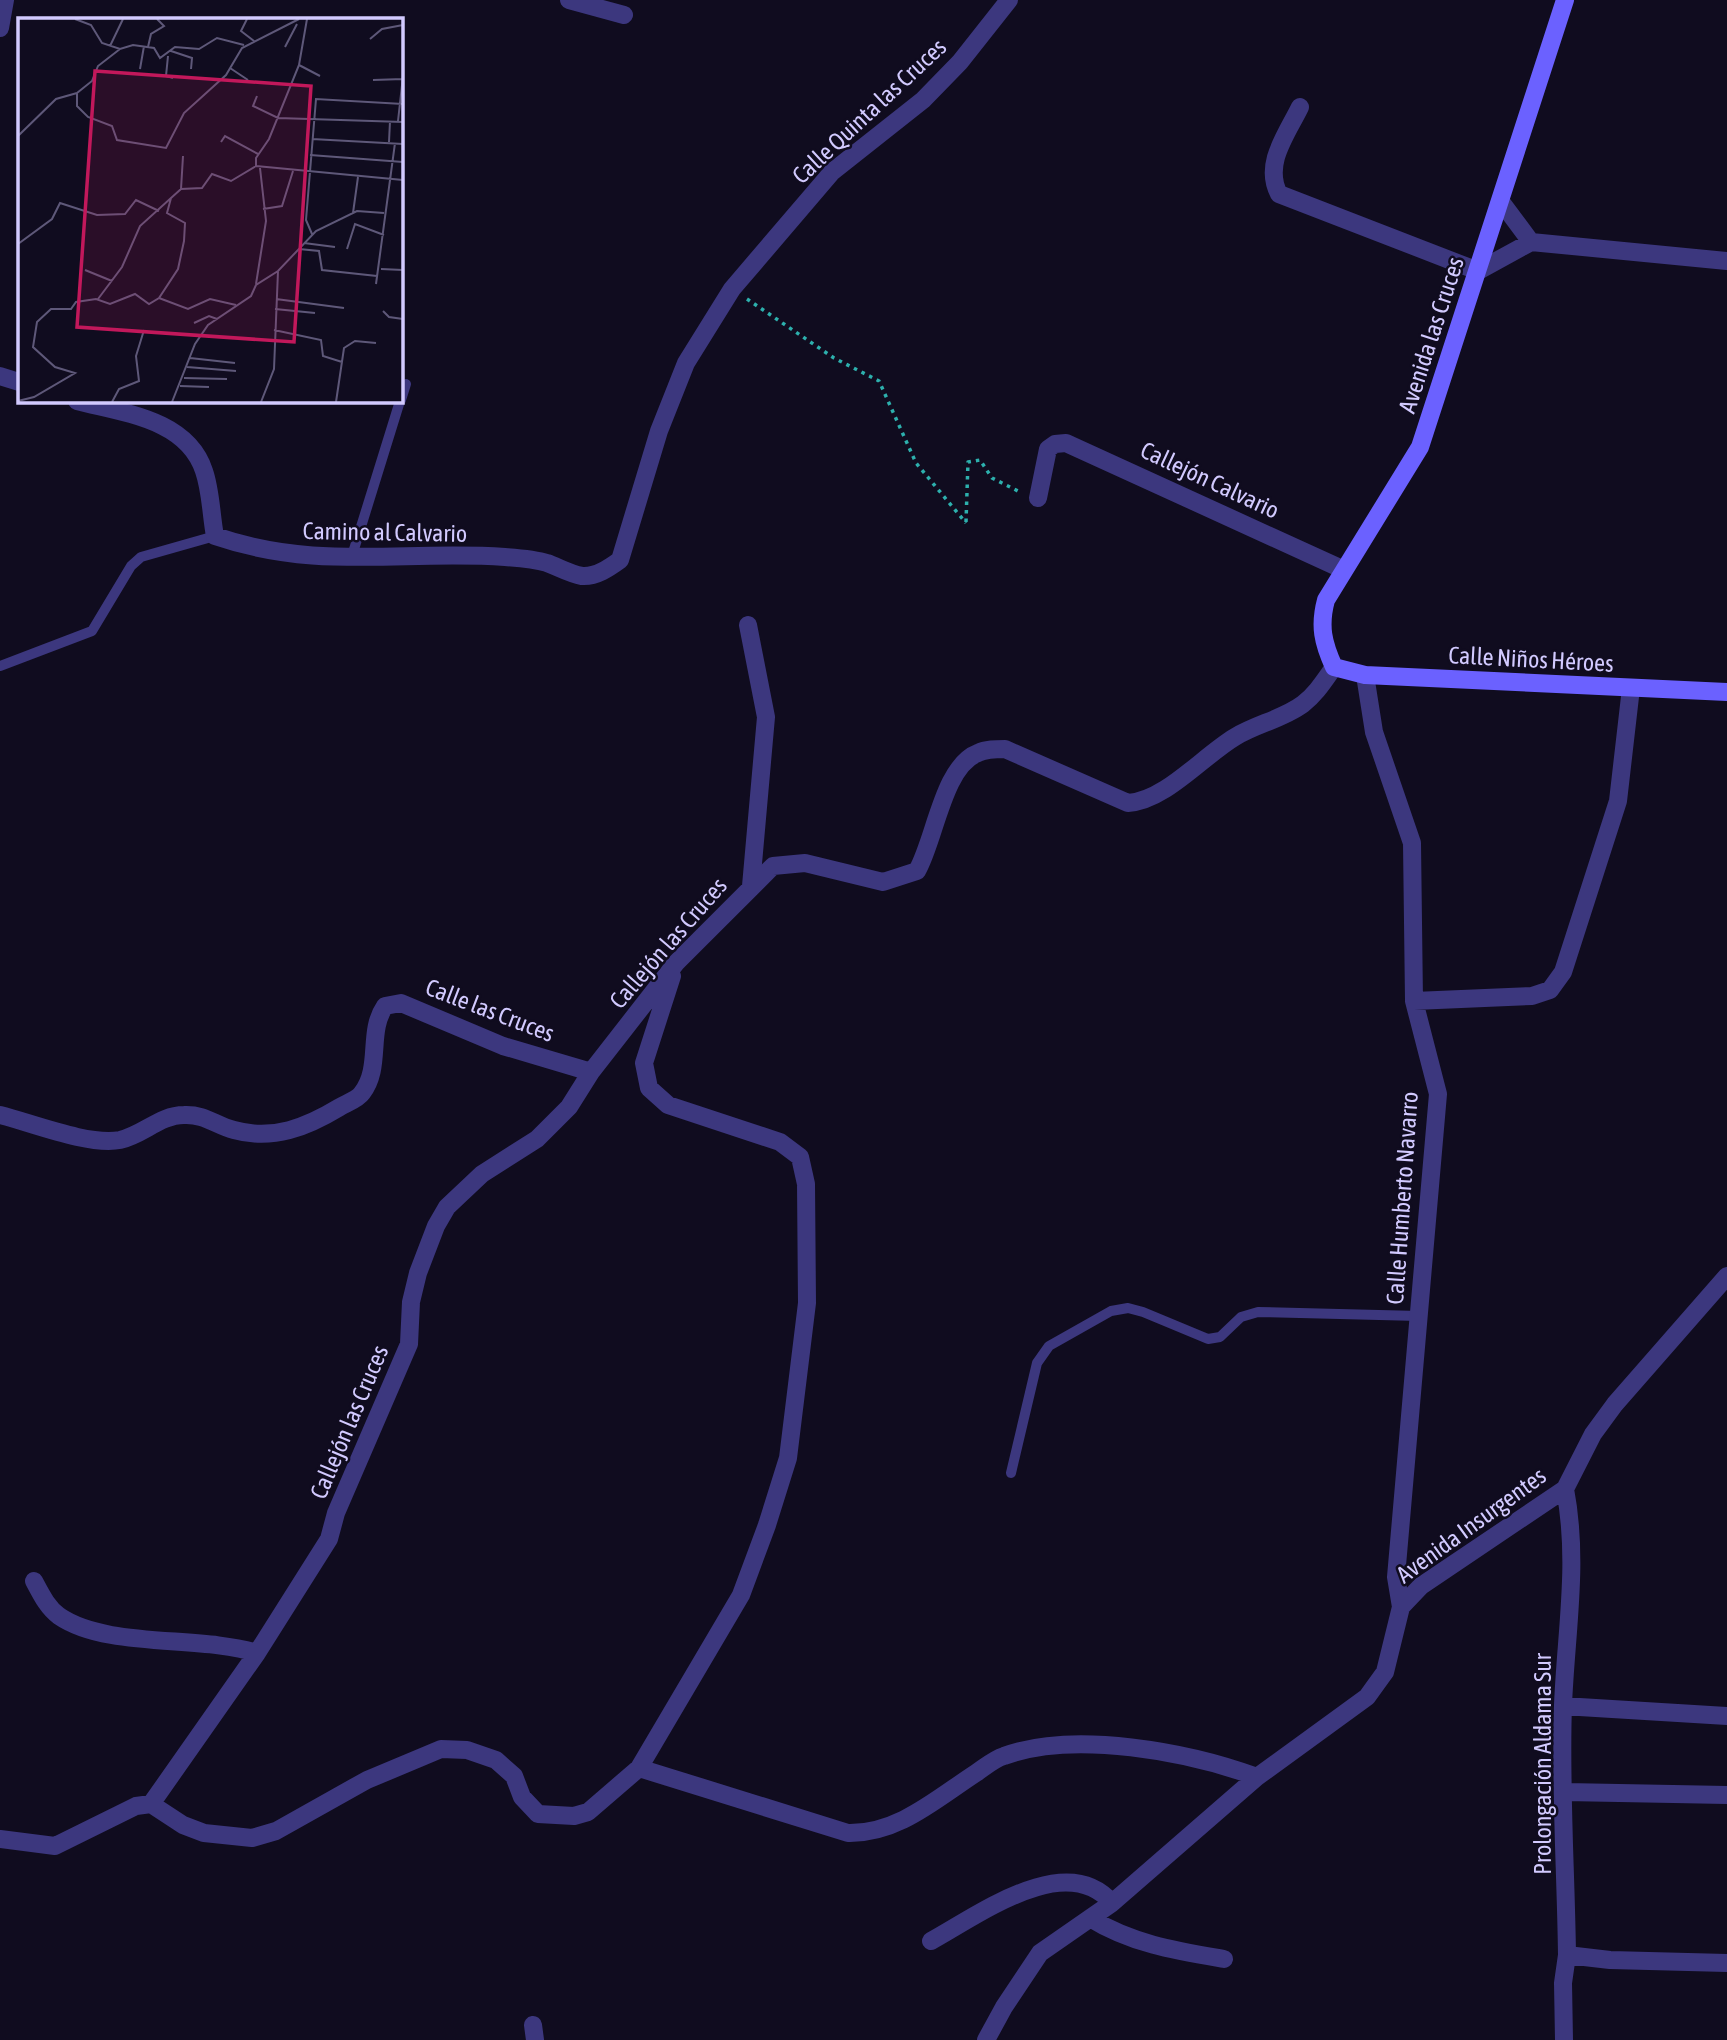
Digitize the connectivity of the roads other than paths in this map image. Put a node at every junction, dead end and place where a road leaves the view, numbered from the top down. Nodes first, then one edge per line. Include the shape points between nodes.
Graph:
1 (5, 0) edge
2 (569, 0) edge
3 (1009, 0) edge
4 (1565, 0) edge
5 (624, 15) dead end
6 (0, 28) edge
7 (1300, 107) dead end
8 (1502, 203) junction
9 (1531, 242) junction
10 (1727, 261) edge
11 (1478, 271) junction
12 (0, 376) edge
13 (18, 382) edge
14 (406, 384) dead end
15 (402, 397) edge
16 (80, 402) edge
17 (400, 402) edge
18 (1038, 498) road end
19 (215, 536) junction
20 (351, 559) junction
21 (1342, 569) junction
22 (605, 572) joint
23 (748, 625) dead end
24 (0, 666) edge
25 (1334, 667) junction
26 (1365, 676) junction
27 (1631, 688) junction
28 (1727, 692) edge
29 (751, 886) junction
30 (676, 963) junction
31 (1414, 1001) junction
32 (591, 1072) junction
33 (0, 1115) edge
34 (1727, 1276) edge
35 (1708, 1301) junction
36 (1727, 1301) edge
37 (1419, 1316) junction
38 (1011, 1473) dead end
39 (1564, 1489) junction
40 (34, 1581) dead end
41 (1401, 1607) junction
42 (257, 1653) junction
43 (1563, 1706) junction
44 (1727, 1716) edge
45 (639, 1768) junction
46 (1257, 1777) junction
47 (1565, 1792) junction
48 (1727, 1794) edge
49 (151, 1804) junction
50 (0, 1839) edge
51 (1112, 1903) junction
52 (1090, 1919) junction
53 (931, 1941) dead end
54 (1567, 1955) junction
55 (1224, 1959) dead end
56 (1727, 1963) edge
57 (986, 2040) edge
58 (1564, 2040) edge

1 - 6 street
2 - 5 street
3 - 22 street, Calle Quinta las Cruces via 923,100 832,172 732,289 686,363 659,431 620,560
4 - 8 street, Avenida las Cruces
7 - 11 street via 1273,163 1273,182 1279,194
8 - 9 street
8 - 11 street, Avenida las Cruces
9 - 10 street
9 - 11 street
11 - 21 street, Avenida las Cruces via 1420,447
12 - 13 street
14 - 15 lane
16 - 19 street via 169,428 194,449 205,472
17 - 20 lane
18 - 21 street, Callejón Calvario via 1048,449 1055,444 1080,447
19 - 20 street, Camino al Calvario via 293,556
19 - 24 lane via 141,557 92,631
20 - 22 street, Camino al Calvario via 505,557 544,562 583,576
21 - 25 street, Avenida las Cruces via 1321,621 1323,644
23 - 29 street via 766,717
25 - 26 street, Calle Niños Héroes
25 - 29 street, Callejón las Cruces via 1301,706 1234,737 1157,796 1142,802 1128,803 1005,749 988,750 961,764 917,871 883,882 786,862 773,866
26 - 27 street, Calle Niños Héroes
26 - 31 street, Calle Humberto Navarro via 1374,732 1412,842
27 - 28 street, Calle Niños Héroes
27 - 31 street via 1618,801 1563,972 1550,990 1532,996
29 - 30 street, Callejón las Cruces
30 - 32 street, Callejón las Cruces
30 - 45 street via 644,1063 649,1088 668,1105 780,1142 800,1157 806,1184 807,1303 788,1458 767,1525 741,1595
31 - 37 street, Calle Humberto Navarro via 1438,1094
32 - 33 street, Calle las Cruces via 503,1046 401,1003 385,1006 378,1016 372,1073 362,1094 318,1121 278,1134 231,1129 202,1114 179,1115 121,1139 98,1140
32 - 42 street, Callejón las Cruces via 569,1107 537,1139 482,1174 447,1207 436,1226 413,1292 409,1344 329,1539
34 - 35 street, Avenida Insurgentes
35 - 36 street
35 - 39 street, Avenida Insurgentes via 1615,1404
37 - 38 lane via 1258,1312 1241,1317 1220,1337 1208,1339 1143,1312 1128,1308 1111,1311 1049,1346 1038,1363
37 - 41 street, Calle Humberto Navarro via 1396,1577
39 - 41 street, Avenida Insurgentes via 1421,1586
39 - 43 street, Prolongación Aldama Sur via 1572,1528 1573,1582
40 - 42 street via 46,1603 61,1617 90,1628 129,1638 233,1646
41 - 46 street, Avenida Insurgentes via 1384,1672 1367,1697
42 - 49 street, Callejón las Cruces
43 - 44 street
43 - 47 street, Prolongación Aldama Sur
45 - 46 street via 848,1833 870,1834 900,1823 1003,1756 1040,1749 1076,1745 1166,1752 1205,1759
45 - 49 street via 588,1812 574,1816 538,1814 522,1797 514,1776 496,1760 467,1750 442,1749 367,1780 276,1831 252,1838 204,1833
46 - 51 street, Avenida Insurgentes
47 - 48 street
47 - 54 street, Prolongación Aldama Sur
49 - 50 street via 136,1806 55,1846
51 - 52 street, Avenida Insurgentes
51 - 53 street via 1086,1886 1047,1882
52 - 55 street via 1114,1933 1160,1948
52 - 57 street, Avenida Insurgentes via 1040,1953
54 - 56 street
54 - 58 street, Prolongación Aldama Sur

